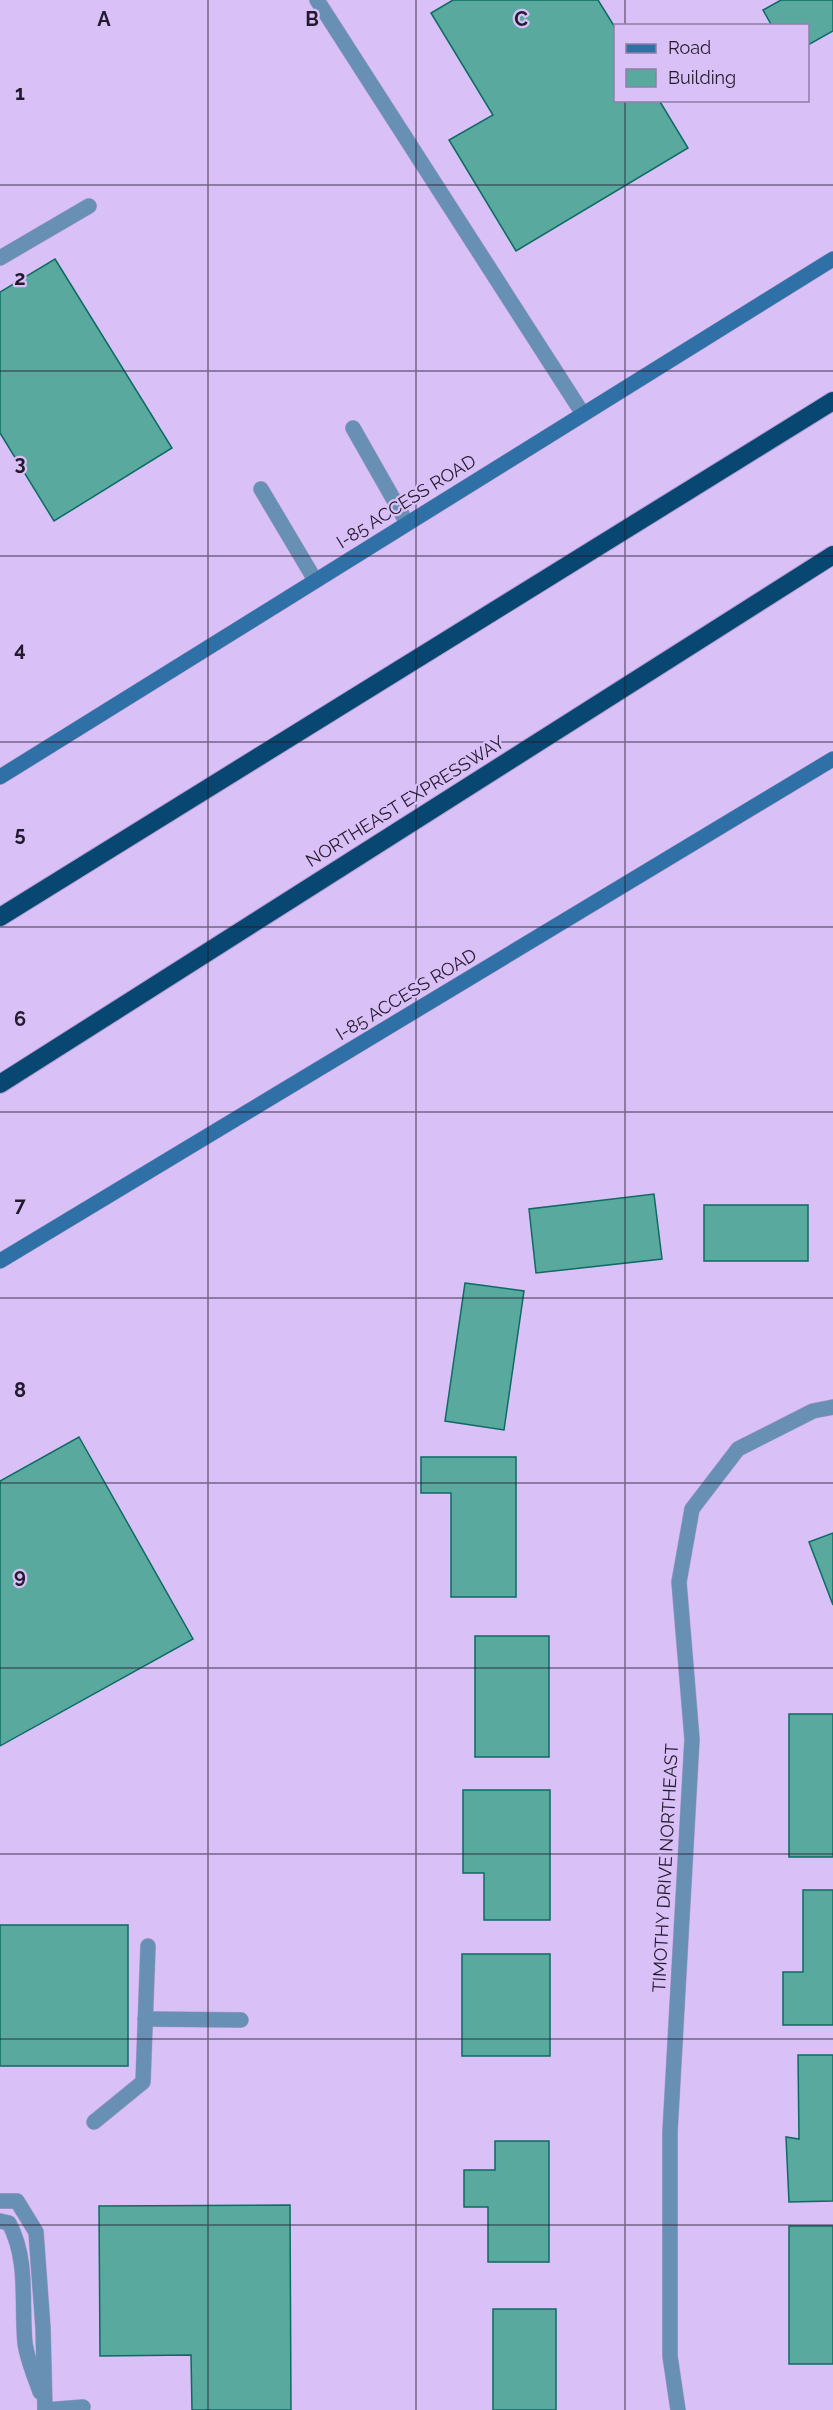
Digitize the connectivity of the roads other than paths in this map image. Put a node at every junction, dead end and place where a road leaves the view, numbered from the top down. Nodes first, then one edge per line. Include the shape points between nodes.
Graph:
1 (317, 0) edge
2 (89, 206) dead end
3 (0, 258) edge
4 (833, 259) edge
5 (833, 401) edge
6 (583, 414) junction
7 (353, 428) dead end
8 (261, 489) dead end
9 (407, 523) junction
10 (833, 555) edge
11 (315, 580) junction
12 (833, 759) edge
13 (0, 777) edge
14 (0, 917) edge
15 (0, 1084) edge
16 (0, 1261) edge
17 (833, 1407) edge
18 (148, 1947) dead end
19 (145, 2019) junction
20 (241, 2020) dead end
21 (94, 2122) dead end
22 (0, 2201) edge
23 (0, 2221) edge
24 (83, 2407) dead end
25 (45, 2410) edge
26 (678, 2410) edge

1 - 6 street
2 - 3 street
4 - 6 main road, I-85 ACCESS ROAD
5 - 14 highway
6 - 9 main road, I-85 ACCESS ROAD
7 - 9 street
8 - 11 street
9 - 11 main road, I-85 ACCESS ROAD
10 - 15 highway, NORTHEAST EXPRESSWAY
11 - 13 main road, I-85 ACCESS ROAD
12 - 16 main road, I-85 ACCESS ROAD
17 - 26 street, TIMOTHY DRIVE NORTHEAST via 813,1411 738,1449 692,1509 679,1582 692,1739 670,2132 670,2356
18 - 19 street
19 - 20 street
19 - 21 street via 143,2082
22 - 25 street via 17,2201 36,2232
23 - 25 street via 9,2223 18,2240 25,2344
24 - 25 street

